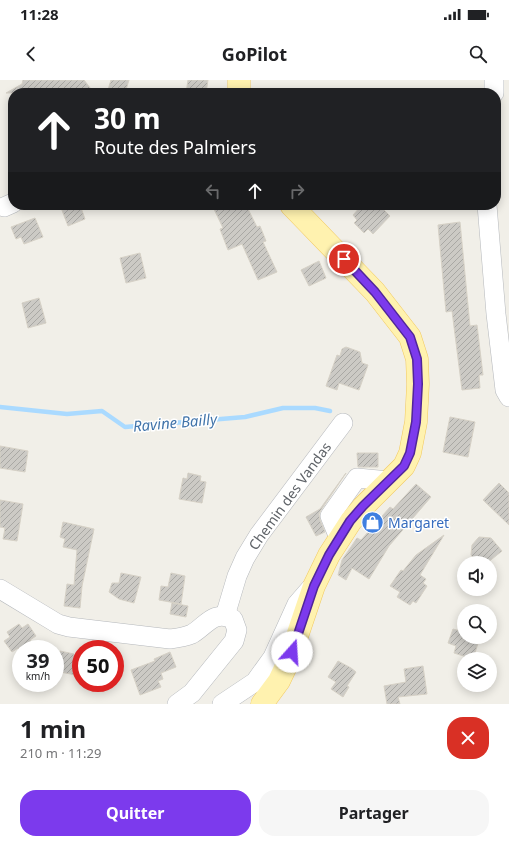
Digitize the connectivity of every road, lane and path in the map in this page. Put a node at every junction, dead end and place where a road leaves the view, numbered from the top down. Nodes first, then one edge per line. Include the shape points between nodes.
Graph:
1 (297, 210) edge
2 (487, 210) edge
3 (509, 397) edge
4 (343, 424) dead end
5 (314, 586) junction
6 (0, 589) edge
7 (225, 616) junction
8 (177, 704) edge
9 (222, 704) edge
10 (262, 704) edge

1 - 5 main road via 375,292 410,337 417,359 416,422 410,453 404,466 350,521
2 - 3 street via 496,314 505,390
4 - 7 street, Chemin des Vandas via 252,546 237,576
5 - 9 street via 297,604 273,657 255,682
5 - 10 main road via 289,660 279,681
6 - 7 street via 58,624 77,628 170,639 192,634 214,617
7 - 8 street via 233,620 237,630 234,641 192,693

